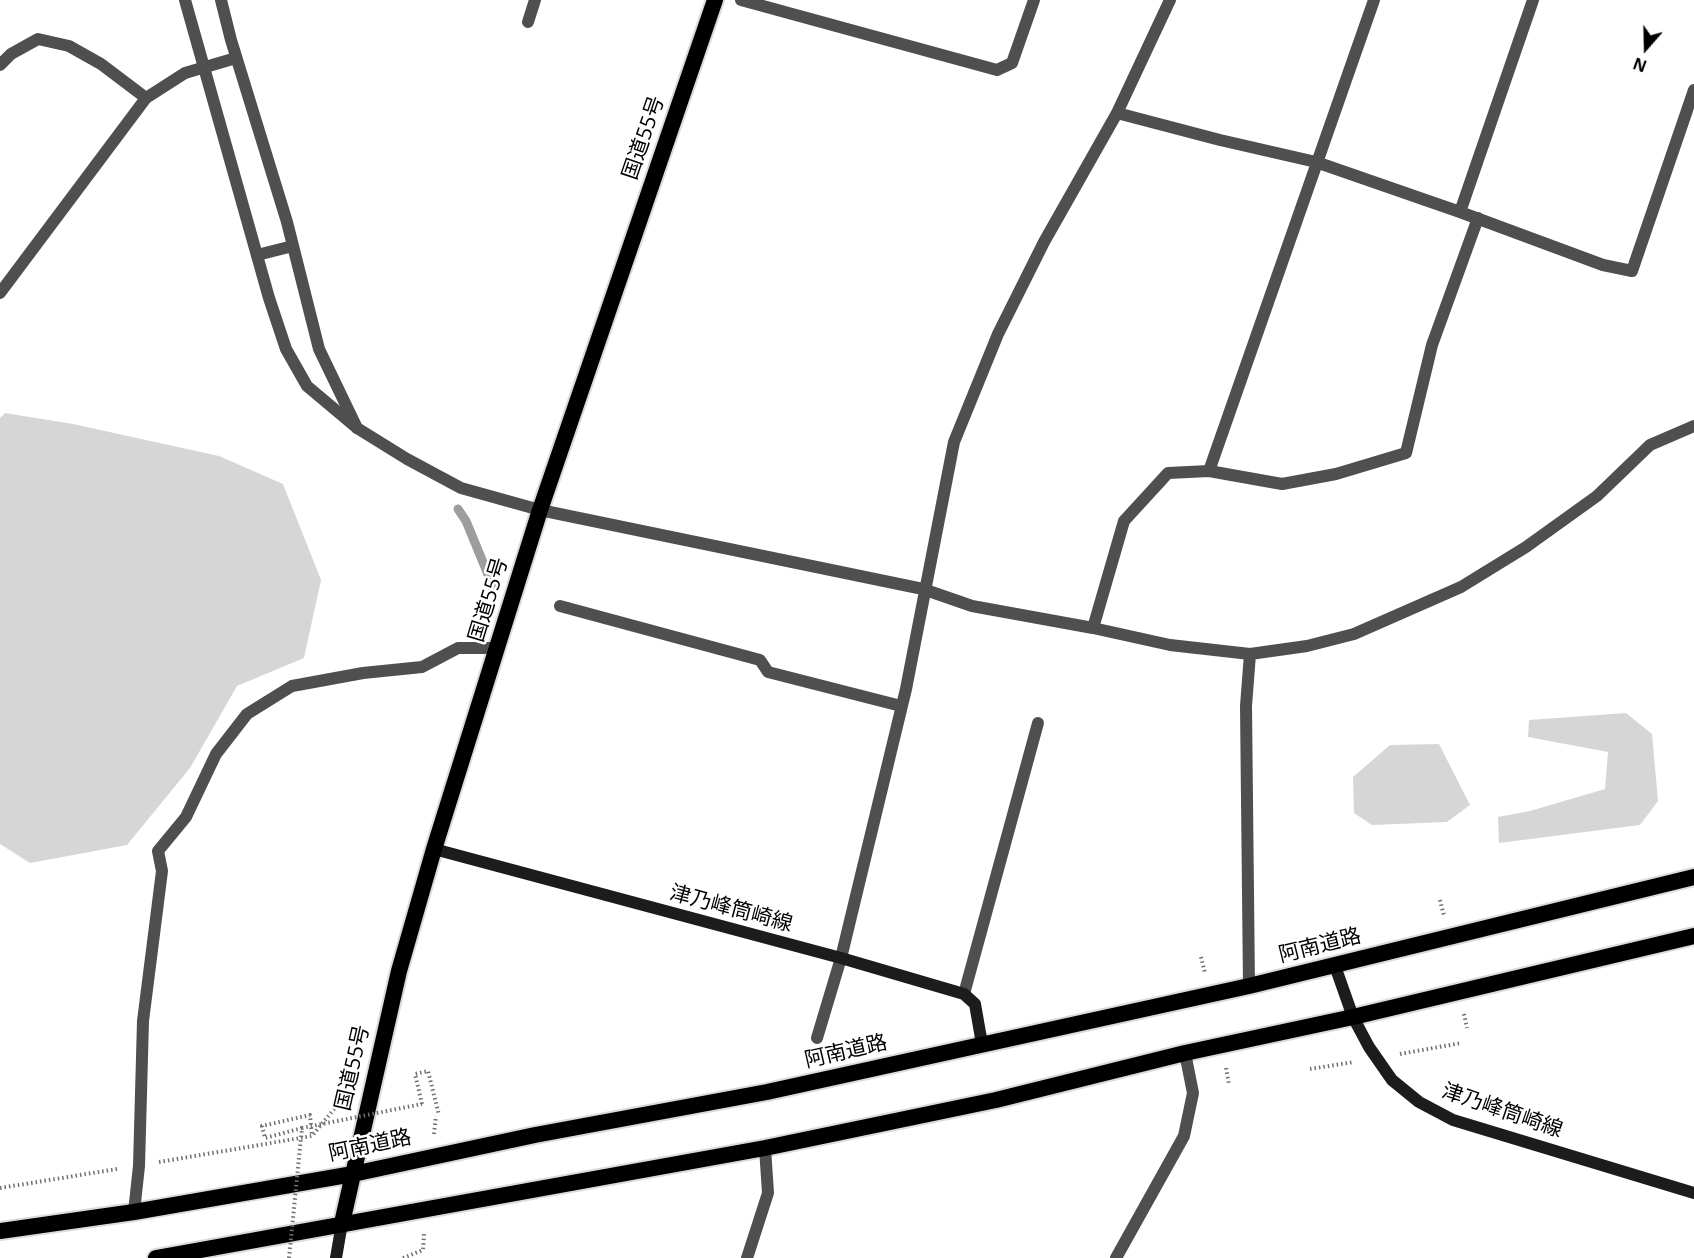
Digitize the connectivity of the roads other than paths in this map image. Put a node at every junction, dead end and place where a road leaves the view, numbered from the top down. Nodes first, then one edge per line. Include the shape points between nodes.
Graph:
1 (184, 0) edge
2 (221, 0) edge
3 (535, 0) edge
4 (715, 0) edge
5 (741, 0) edge
6 (1034, 0) edge
7 (1170, 0) edge
8 (1374, 0) edge
9 (1533, 0) edge
10 (528, 22) dead end
11 (236, 58) junction
12 (0, 65) edge
13 (205, 68) junction
14 (1694, 90) edge
15 (146, 98) junction
16 (1118, 112) junction
17 (1316, 162) junction
18 (1460, 212) junction
19 (1478, 218) junction
20 (293, 246) junction
21 (257, 255) junction
22 (0, 292) edge
23 (1694, 426) edge
24 (357, 428) junction
25 (1209, 471) junction
26 (540, 510) junction
27 (924, 589) junction
28 (560, 606) dead end
29 (1093, 628) junction
30 (497, 648) junction
31 (1250, 654) junction
32 (902, 706) junction
33 (1038, 723) dead end
34 (434, 849) junction
35 (1694, 877) edge
36 (1694, 936) edge
37 (841, 958) junction
38 (1335, 966) junction
39 (1249, 986) junction
40 (964, 994) junction
41 (1353, 1017) junction
42 (817, 1038) dead end
43 (982, 1044) junction
44 (1185, 1053) junction
45 (765, 1148) junction
46 (353, 1174) junction
47 (1694, 1193) edge
48 (134, 1212) junction
49 (342, 1223) junction
50 (0, 1231) edge
51 (156, 1258) edge
52 (336, 1258) edge
53 (747, 1258) edge
54 (1116, 1258) edge

1 - 13 street
2 - 11 street
3 - 10 street
4 - 26 highway, 国道55号
5 - 6 street via 997,70 1012,63
7 - 16 street
8 - 17 street
9 - 18 street
11 - 13 street
11 - 20 street
12 - 15 street via 38,39 69,46
13 - 15 street via 184,73
13 - 21 street
14 - 19 street via 1632,270 1603,266
15 - 22 street
16 - 17 street
16 - 27 street via 1044,242 1003,324 954,442
17 - 18 street
17 - 25 street
18 - 19 street
19 - 25 street via 1432,345 1406,453 1336,474 1282,484
20 - 21 street
20 - 24 street via 319,349
21 - 24 street via 291,358 308,386
23 - 31 street via 1650,446 1597,496 1526,547 1461,586 1354,634
24 - 26 street via 461,488
25 - 29 street via 1168,473 1124,521
26 - 27 street
26 - 30 highway, 国道55号
27 - 29 street via 972,606
27 - 32 street
28 - 32 street via 760,660 768,672
29 - 31 street via 1170,645
30 - 34 highway, 国道55号
30 - 48 street via 458,648 422,667 292,686 248,714 216,754 186,817 158,851 162,871 143,1020
31 - 39 street via 1246,706
32 - 37 street
33 - 40 street
34 - 37 main road, 津乃峰筒崎線
34 - 46 highway, 国道55号 via 399,971
35 - 38 highway, 阿南道路
36 - 41 highway
37 - 40 main road, 津乃峰筒崎線
37 - 42 street
38 - 39 highway, 阿南道路
38 - 41 main road, 津乃峰筒崎線
39 - 43 highway, 阿南道路
40 - 43 main road via 975,1004
41 - 44 highway
41 - 47 main road, 津乃峰筒崎線 via 1368,1047 1392,1080 1419,1102 1453,1120
43 - 46 highway, 阿南道路 via 767,1092
44 - 45 highway via 996,1100
44 - 54 street via 1193,1093 1184,1136
45 - 49 highway
45 - 53 street via 768,1193
46 - 48 highway, 阿南道路
46 - 49 highway, 国道55号
48 - 50 highway, 阿南道路
49 - 51 highway
49 - 52 main road

